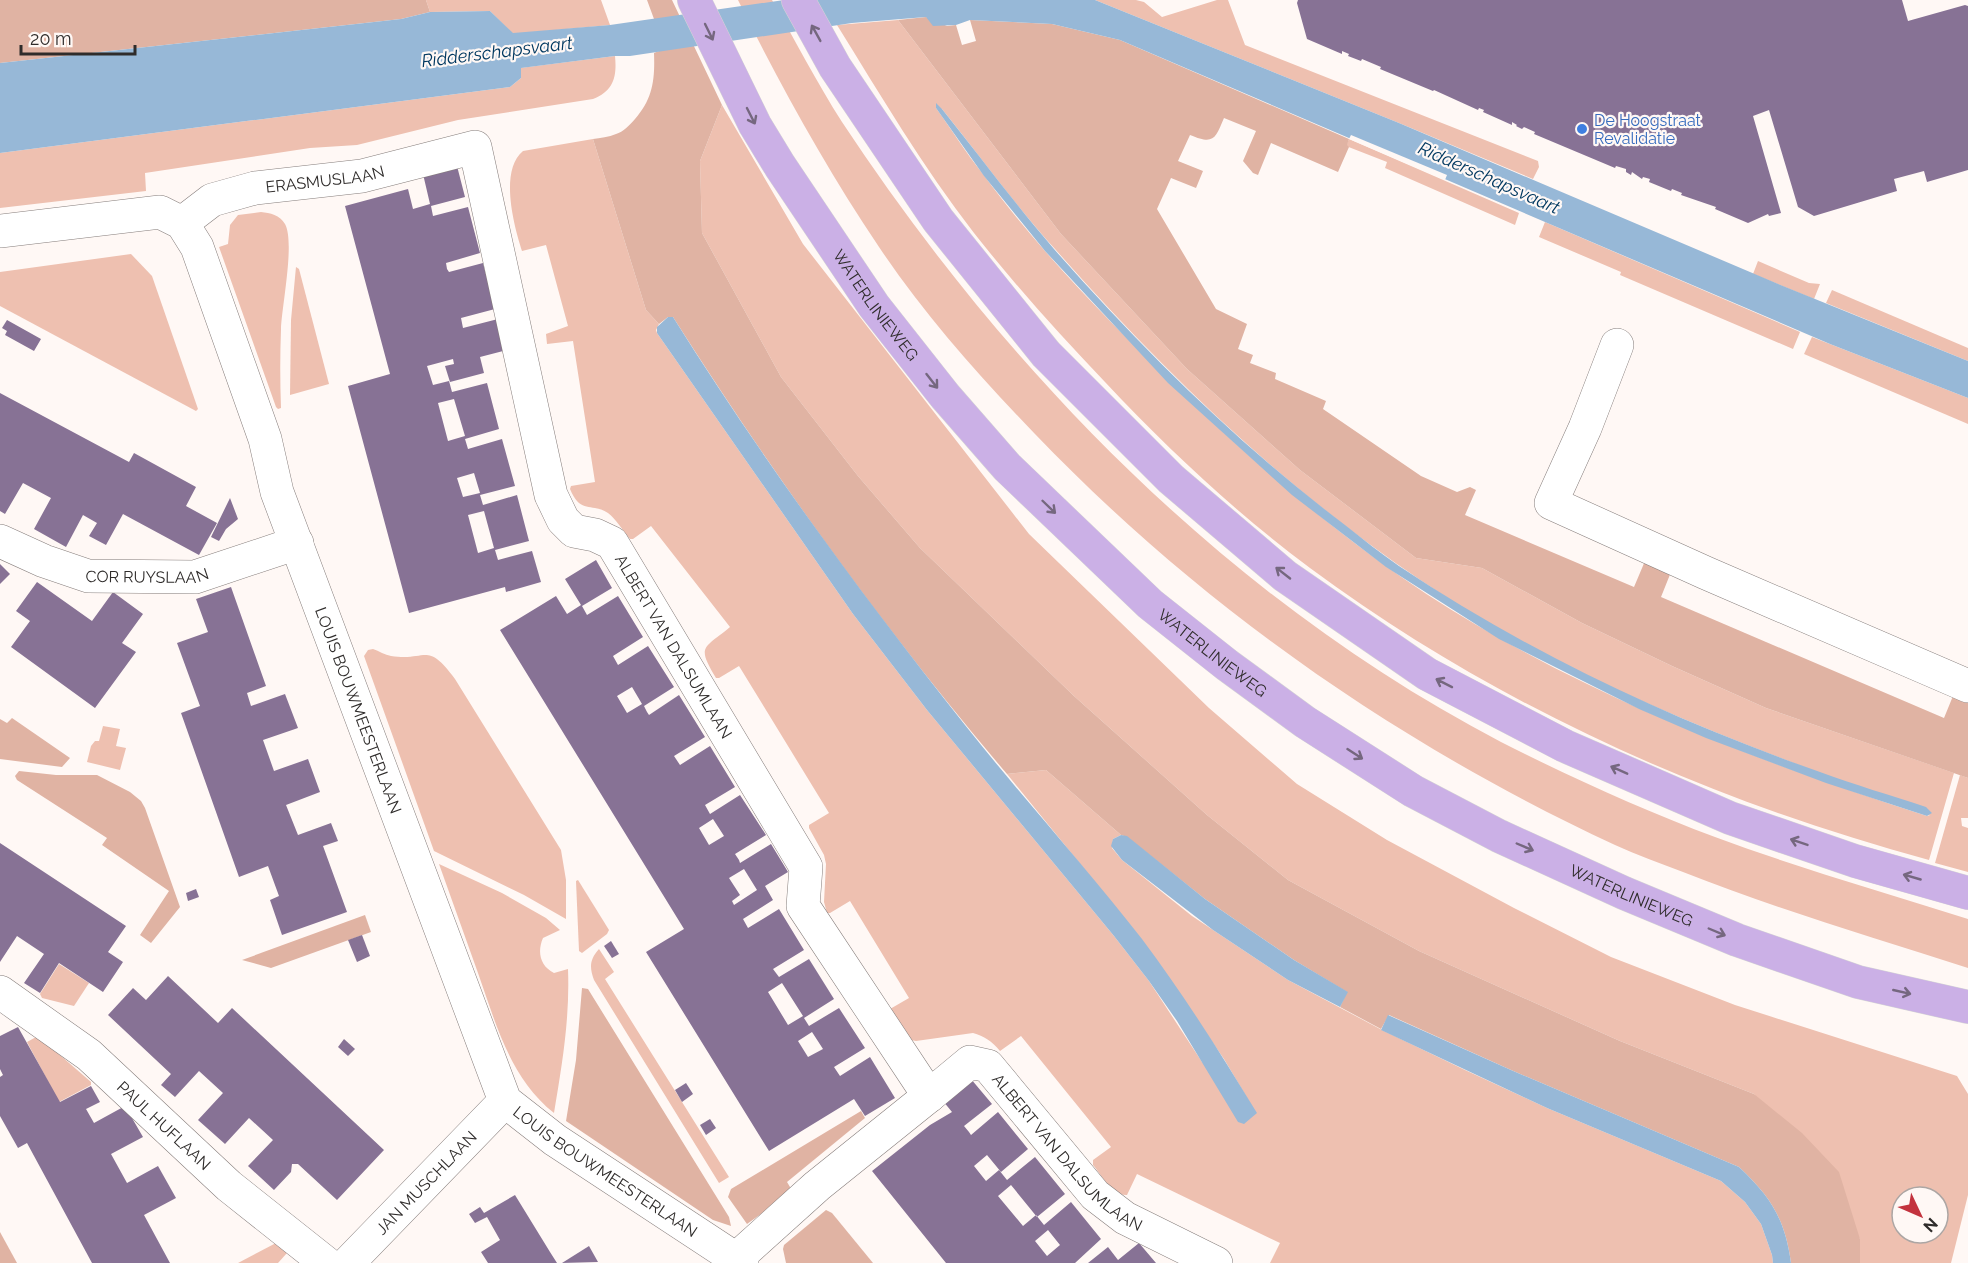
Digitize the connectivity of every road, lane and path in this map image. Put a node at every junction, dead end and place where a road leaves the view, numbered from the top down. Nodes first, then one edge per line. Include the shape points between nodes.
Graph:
1 (694, 0) edge
2 (798, 0) edge
3 (475, 147) joint
4 (182, 223) junction
5 (0, 231) edge
6 (1617, 345) dead end
7 (0, 541) edge
8 (297, 543) junction
9 (1968, 686) edge
10 (1968, 893) edge
11 (0, 992) edge
12 (1968, 1006) edge
13 (929, 1096) junction
14 (505, 1101) junction
15 (739, 1261) edge
16 (326, 1263) edge
17 (348, 1263) edge
18 (1216, 1263) edge

1 -> 12 main road, WATERLINIEWEG via 755,125 786,176 874,306 945,396 1015,475 1150,604 1227,665 1305,722 1413,791 1499,836 1737,940 1858,982
10 -> 2 main road via 1855,861 1730,818 1565,746 1426,674 1285,576 1171,479 1046,354 938,220 835,67
3 - 4 street, ERASMUSLAAN via 362,176 255,188 212,200
3 - 13 street, ALBERT VAN DALSUMLAAN via 551,495 563,520 574,531 612,543 806,867 803,906
4 - 5 street via 160,212
4 - 8 street, LOUIS BOUWMEESTERLAAN via 197,248
6 - 9 street via 1551,503
7 - 8 street, COR RUYSLAAN via 88,576 195,577
8 - 14 street, LOUIS BOUWMEESTERLAAN
11 - 16 street, PAUL HUFLAAN via 89,1054 229,1186
13 - 15 street, ALBERT VAN DALSUMLAAN via 817,1186
13 - 18 street, ALBERT VAN DALSUMLAAN via 970,1062 988,1066 1095,1195 1125,1218
14 - 15 street, LOUIS BOUWMEESTERLAAN via 555,1140
14 - 17 street, JAN MUSCHLAAN

